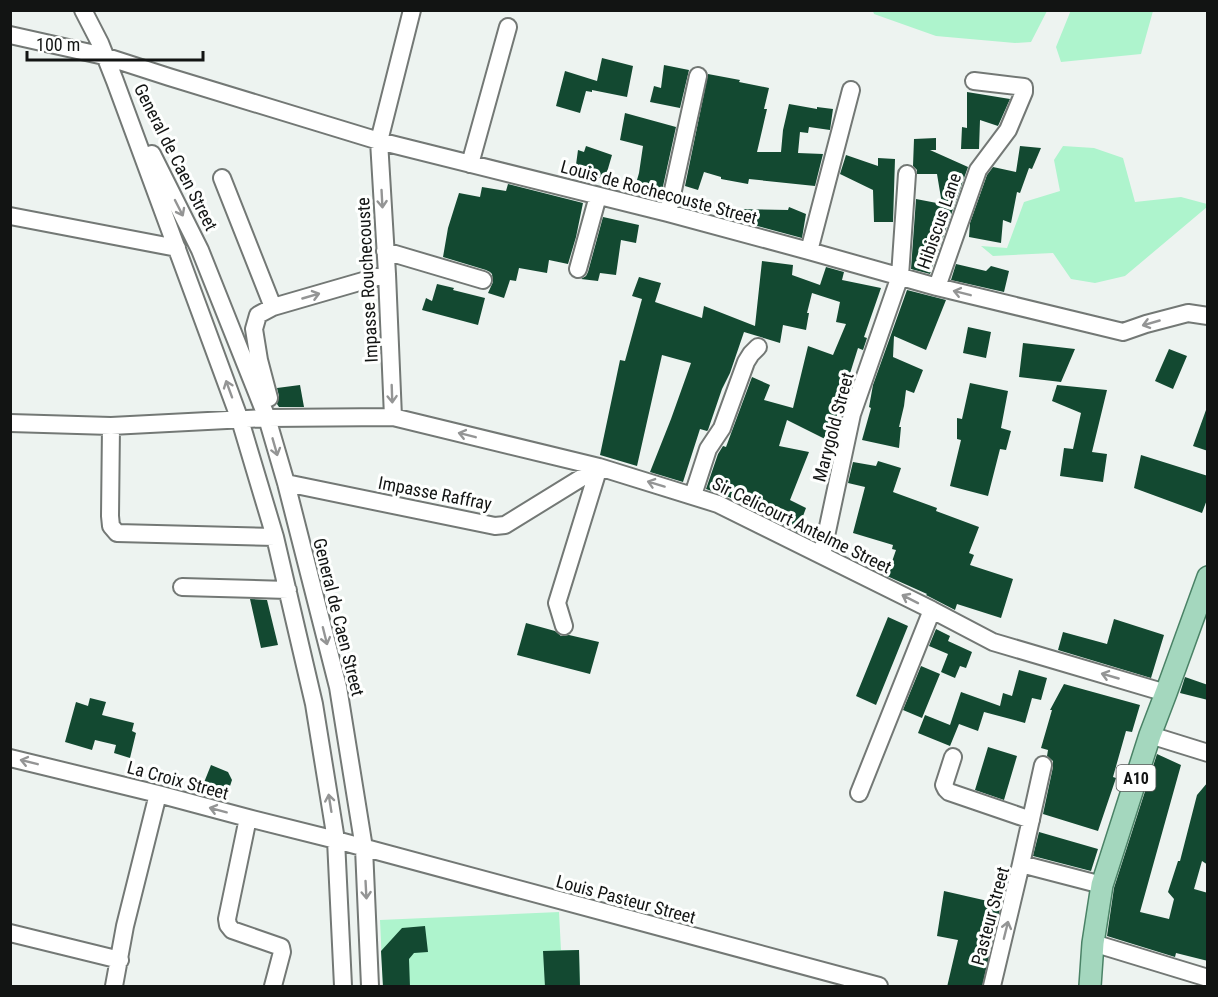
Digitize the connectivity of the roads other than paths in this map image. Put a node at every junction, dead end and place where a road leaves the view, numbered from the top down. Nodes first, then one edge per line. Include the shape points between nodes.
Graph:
1 (83, 10) edge
2 (412, 10) edge
3 (508, 27) dead end
4 (10, 35) edge
5 (104, 56) junction
6 (698, 76) dead end
7 (115, 81) junction
8 (974, 81) dead end
9 (851, 90) dead end
10 (379, 141) junction
11 (470, 164) junction
12 (907, 174) dead end
13 (222, 178) dead end
14 (598, 196) junction
15 (668, 213) junction
16 (10, 216) edge
17 (177, 248) junction
18 (809, 251) junction
19 (385, 252) junction
20 (578, 269) dead end
21 (387, 274) junction
22 (900, 276) junction
23 (483, 280) dead end
24 (937, 287) junction
25 (273, 307) junction
26 (1208, 316) edge
27 (758, 347) dead end
28 (393, 417) junction
29 (271, 419) junction
30 (240, 420) junction
31 (10, 423) edge
32 (111, 426) junction
33 (599, 467) junction
34 (286, 483) junction
35 (693, 495) junction
36 (275, 537) junction
37 (822, 555) junction
38 (1208, 577) edge
39 (182, 587) dead end
40 (288, 590) junction
41 (932, 610) junction
42 (564, 626) dead end
43 (1166, 693) junction
44 (1150, 735) junction
45 (1208, 753) edge
46 (953, 757) dead end
47 (10, 758) edge
48 (1043, 765) dead end
49 (859, 793) dead end
50 (158, 794) junction
51 (248, 819) junction
52 (1031, 820) junction
53 (336, 840) junction
54 (364, 848) junction
55 (1021, 864) junction
56 (1102, 885) junction
57 (10, 933) edge
58 (1093, 943) junction
59 (120, 960) junction
60 (1208, 978) edge
61 (114, 987) edge
62 (273, 987) edge
63 (343, 987) edge
64 (370, 987) edge
65 (879, 987) edge
66 (992, 987) edge
67 (1090, 987) edge

1 - 5 street
2 - 10 street, Impasse Rouchecouste
3 - 11 street
4 - 5 street, Louis de Rochecouste Street
5 - 7 street
5 - 10 street, Louis de Rochecouste Street
6 - 15 street
7 - 17 street, General de Caen Street
7 -> 29 street, General de Caen Street via 201,250
8 - 24 street, Hibiscus Lane via 1024,87 1024,92 1008,130 978,170
9 - 18 street
10 - 11 street, Louis de Rochecouste Street
10 -> 19 street, Impasse Rouchecouste
11 - 14 street, Louis de Rochecouste Street
12 - 22 street, Marygold Street
13 - 25 street
14 - 15 street, Louis de Rochecouste Street
14 - 20 street
15 - 18 street, Louis de Rochecouste Street
16 - 17 street
30 -> 17 street, General de Caen Street
18 - 22 street, Louis de Rochecouste Street
19 - 21 street, Impasse Rouchecouste
19 - 23 street
25 -> 21 street
21 -> 28 street, Impasse Rouchecouste
22 - 24 street, Louis de Rochecouste Street
22 - 37 street, Marygold Street via 852,414
26 -> 24 street, Louis de Rochecouste Street via 1188,313 1123,332
25 - 29 street via 258,315 254,329
27 - 35 street via 746,362 722,428 708,449
28 - 29 street, Sir Celicourt Antelme Street
33 -> 28 street, Sir Celicourt Antelme Street
29 - 30 street, Sir Celicourt Antelme Street
29 -> 34 street, General de Caen Street
30 - 32 street, Sir Celicourt Antelme Street
30 - 36 street, General de Caen Street
31 - 32 street, Sir Celicourt Antelme Street
32 - 36 street via 110,516 111,526 117,532
33 - 34 street, Impasse Raffray via 506,525
35 -> 33 street, Sir Celicourt Antelme Street
33 - 42 street via 557,603
34 -> 54 street, General de Caen Street via 338,687
35 - 37 street, Sir Celicourt Antelme Street
36 - 40 street, General de Caen Street
41 -> 37 street, Sir Celicourt Antelme Street
38 - 43 main road, A10
39 - 40 street
53 -> 40 street, General de Caen Street via 314,704
43 -> 41 street, Sir Celicourt Antelme Street via 993,642
41 - 49 street
43 - 44 main road, A10
44 - 45 street
44 - 56 main road, A10
46 - 52 street via 944,785 949,792
50 -> 47 street, La Croix Street
48 - 52 street
51 -> 50 street, La Croix Street
50 - 59 street
51 - 53 street, La Croix Street
51 - 62 street via 227,919 232,930 281,948
52 - 55 street
53 - 54 street, La Croix Street
53 - 63 street, General de Caen Street
54 -> 64 street, General de Caen Street
54 - 65 street, Louis Pasteur Street
55 - 56 street, Pasteur Street
66 -> 55 street, Pasteur Street
56 - 58 main road, A10
57 - 59 street
58 - 60 street
58 - 67 main road, A10
59 - 61 street

